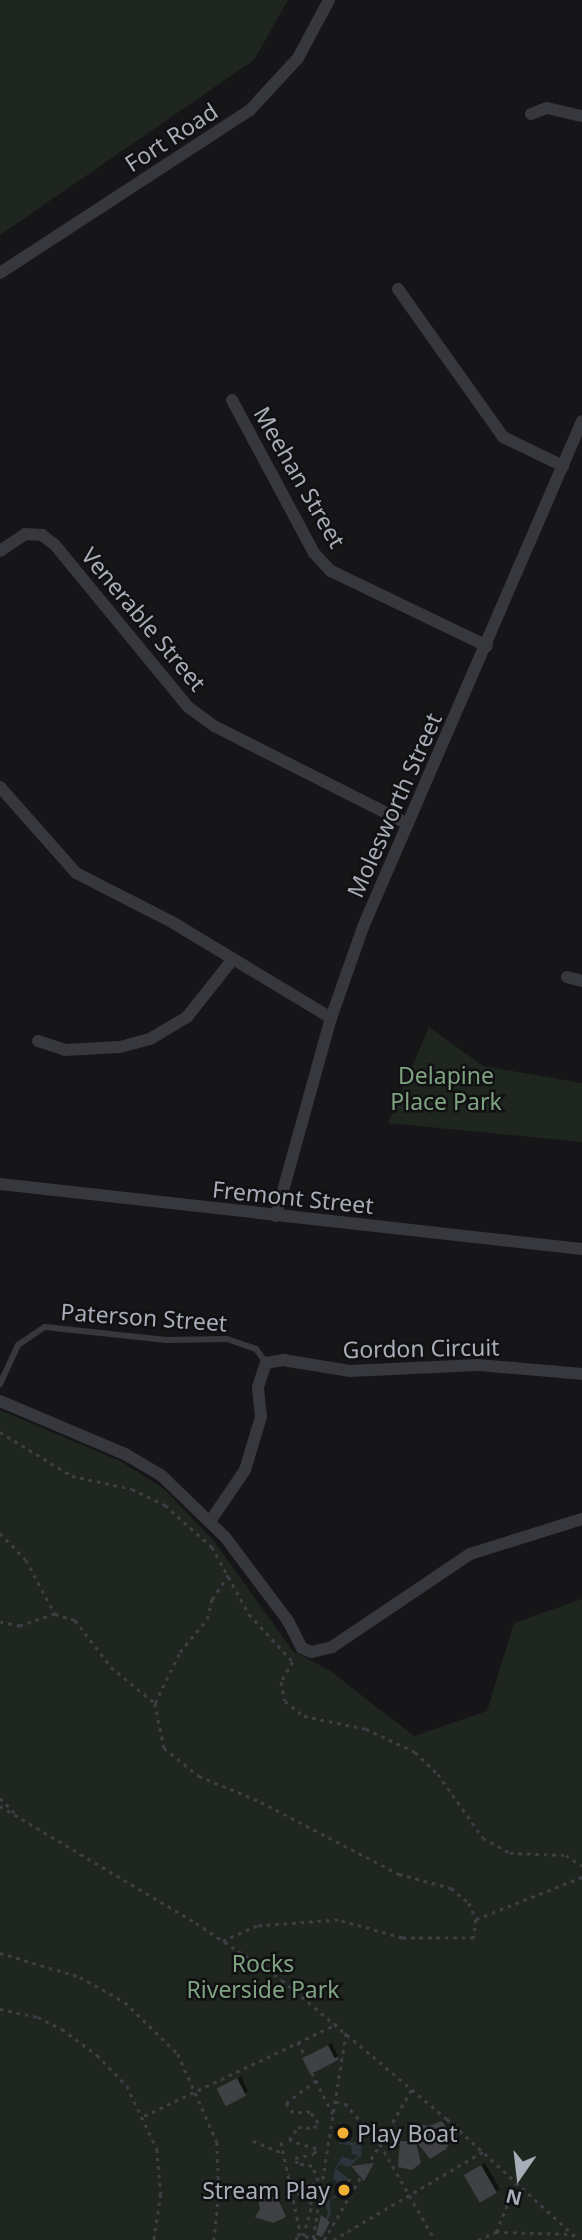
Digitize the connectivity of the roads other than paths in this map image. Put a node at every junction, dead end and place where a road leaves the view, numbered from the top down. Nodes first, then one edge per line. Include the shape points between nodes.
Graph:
1 (329, 0) edge
2 (531, 114) dead end
3 (582, 116) edge
4 (0, 273) edge
5 (398, 289) dead end
6 (232, 400) dead end
7 (582, 421) edge
8 (563, 466) junction
9 (0, 551) edge
10 (487, 646) junction
11 (0, 787) edge
12 (408, 824) junction
13 (233, 960) junction
14 (567, 977) dead end
15 (582, 981) edge
16 (331, 1018) junction
17 (38, 1041) dead end
18 (0, 1184) edge
19 (276, 1216) junction
20 (582, 1249) edge
21 (266, 1363) junction
22 (582, 1374) edge
23 (0, 1384) edge
24 (0, 1401) edge
25 (582, 1519) edge
26 (211, 1520) junction

1 - 4 street, Fort Road via 299,58 250,110
2 - 3 street via 547,108
5 - 8 street via 503,437
6 - 10 street, Meehan Street via 314,553 331,571
7 - 8 street, Molesworth Street
8 - 10 street, Molesworth Street
9 - 12 street, Venerable Street via 26,534 42,535 188,707 216,727
10 - 12 street, Molesworth Street
11 - 13 street via 76,873
12 - 16 street, Molesworth Street via 363,927
13 - 16 street
13 - 17 street via 187,1017 150,1039 120,1047 65,1050
14 - 15 street
16 - 19 street, Molesworth Street
18 - 19 street, Fremont Street
19 - 20 street, Fremont Street
21 - 22 street, Gordon Circuit via 283,1360 350,1371 478,1365
21 - 23 lane, Paterson Street via 256,1349 227,1339 166,1340 45,1327 18,1345
21 - 26 street via 258,1387 261,1417 246,1470
24 - 26 street via 125,1454 162,1476
25 - 26 street via 470,1555 322,1653 302,1647 288,1621

